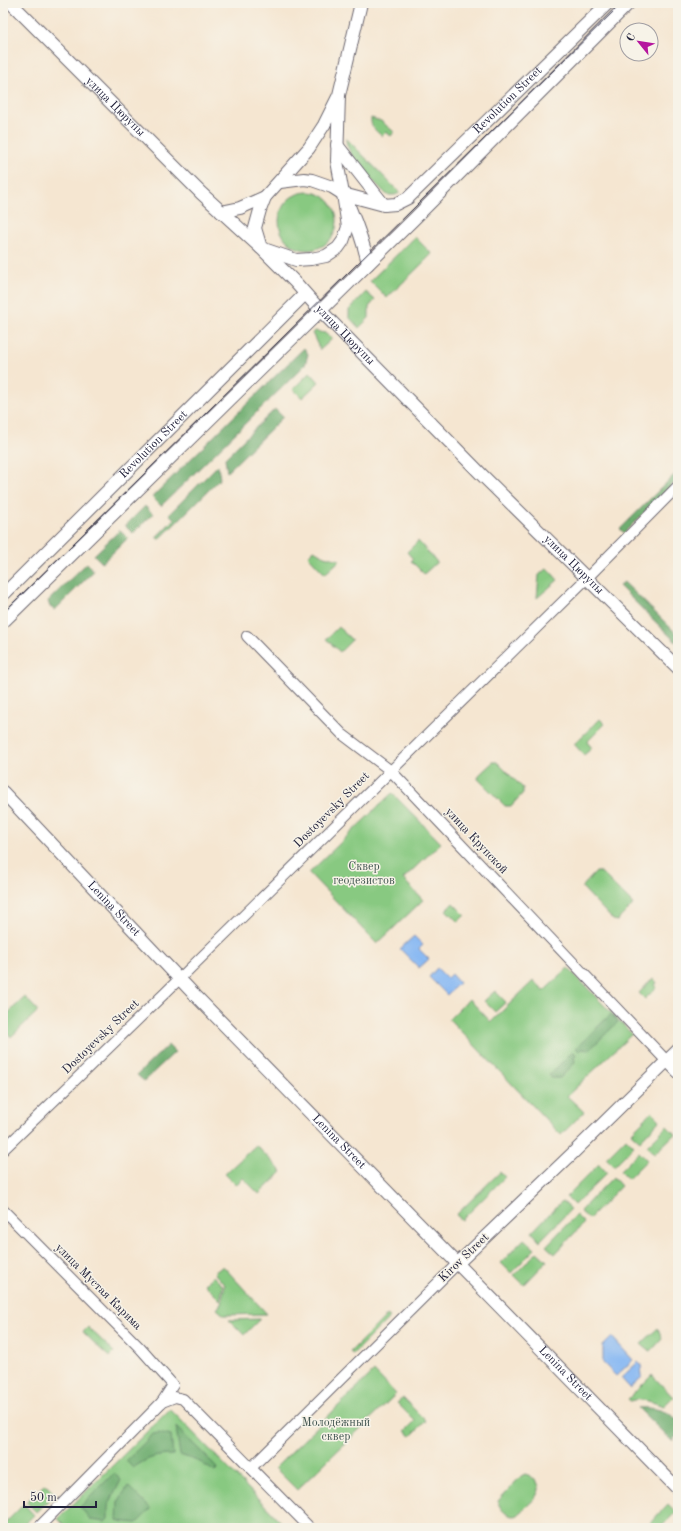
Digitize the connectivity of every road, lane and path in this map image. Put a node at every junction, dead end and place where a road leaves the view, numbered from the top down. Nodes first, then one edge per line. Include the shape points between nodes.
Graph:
1 (11, 3) edge
2 (361, 3) edge
3 (608, 3) edge
4 (629, 3) edge
5 (339, 95) junction
6 (337, 146) junction
7 (280, 182) junction
8 (343, 194) junction
9 (265, 197) junction
10 (384, 205) junction
11 (221, 212) junction
12 (261, 248) junction
13 (368, 264) junction
14 (306, 294) junction
15 (320, 310) junction
16 (678, 486) edge
17 (586, 578) junction
18 (3, 595) edge
19 (3, 622) edge
20 (247, 636) dead end
21 (678, 668) edge
22 (391, 771) junction
23 (3, 792) edge
24 (179, 979) junction
25 (678, 1050) edge
26 (666, 1061) junction
27 (678, 1073) edge
28 (3, 1150) edge
29 (3, 1210) edge
30 (458, 1263) junction
31 (162, 1402) junction
32 (251, 1468) junction
33 (678, 1489) edge
34 (38, 1528) edge
35 (310, 1528) edge

1 - 11 main road, улица Цюрупы
2 - 5 main road
3 - 10 main road, Revolution Street via 408,198 396,204
4 - 13 main road
5 - 6 main road
5 - 7 main road via 310,148
6 - 8 main road
6 - 10 main road
7 - 8 main road via 312,180
7 - 9 main road
8 - 10 main road
8 - 12 main road via 348,227 343,241 332,253 318,259 296,260
8 - 13 main road via 358,226
9 - 11 main road via 240,208
9 - 12 main road via 256,228
11 - 12 main road, улица Цюрупы
12 - 14 main road, улица Цюрупы
13 - 15 main road
14 - 15 main road, улица Цюрупы
14 - 18 main road, Revolution Street
15 - 17 main road, улица Цюрупы
15 - 19 main road
16 - 17 street, Dostoyevsky Street
17 - 21 main road, улица Цюрупы
17 - 22 street, Dostoyevsky Street
20 - 22 street, улица Крупской via 342,734
22 - 24 street, Dostoyevsky Street
22 - 26 street, улица Крупской
23 - 24 main road, Lenina Street
24 - 28 street, Dostoyevsky Street
24 - 30 main road, Lenina Street
25 - 26 main road, Kirov Street
26 - 27 street, улица Крупской
26 - 30 main road, Kirov Street
29 - 31 street, улица Мустая Карима via 140,1348 173,1385
30 - 32 street, Kirov Street
30 - 33 main road, Lenina Street
31 - 32 street via 175,1397 183,1399
31 - 34 street
32 - 35 street

